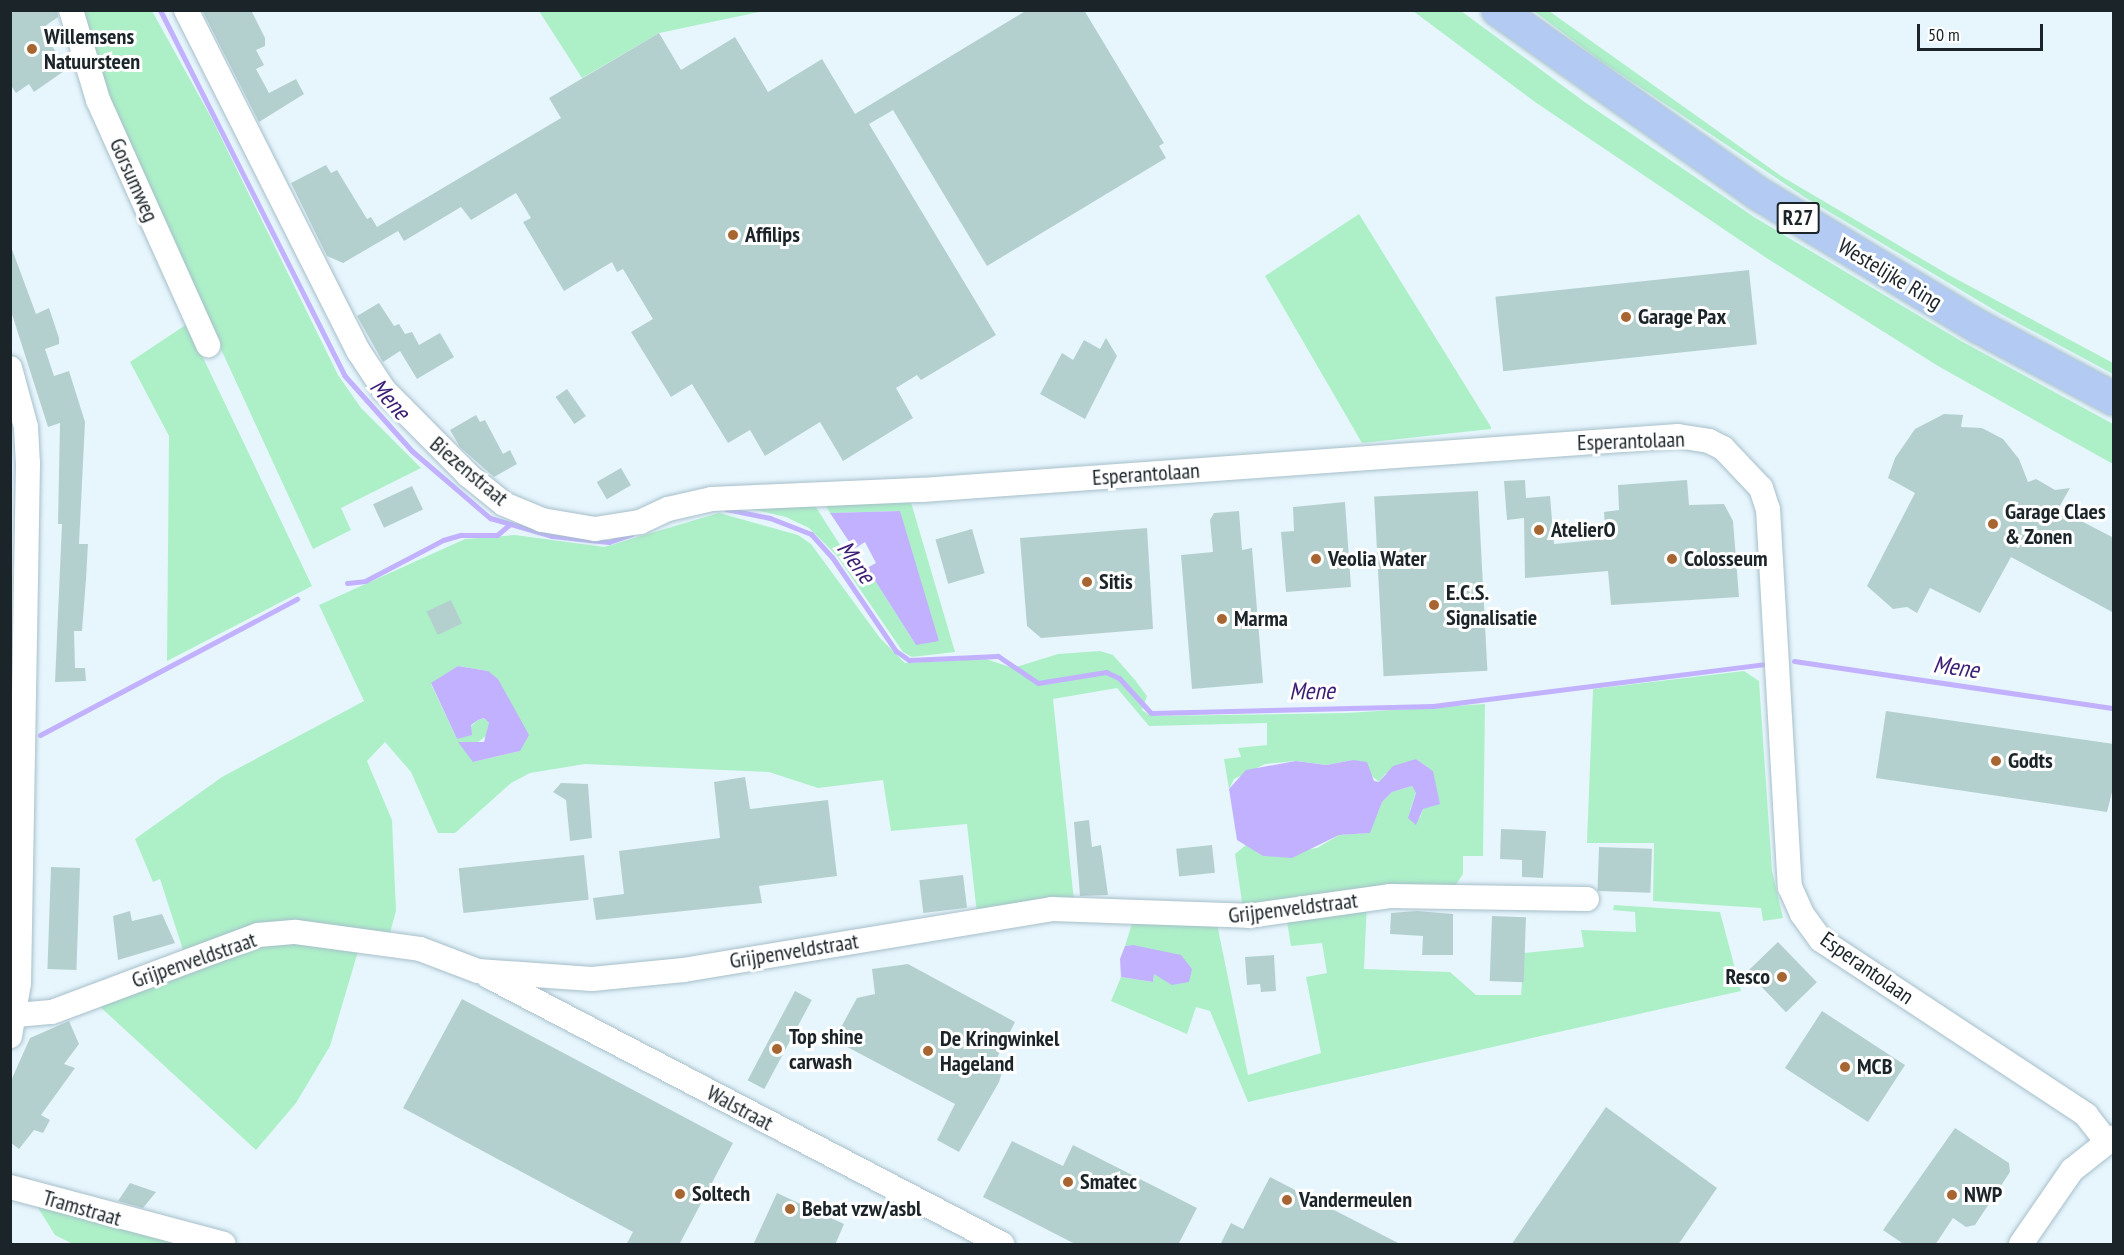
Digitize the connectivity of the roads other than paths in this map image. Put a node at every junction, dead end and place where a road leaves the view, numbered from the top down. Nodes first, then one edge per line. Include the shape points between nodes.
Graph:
1 (71, 10) edge
2 (186, 10) edge
3 (1498, 10) edge
4 (208, 345) dead end
5 (10, 368) edge
6 (2114, 399) edge
7 (922, 490) joint
8 (1587, 899) dead end
9 (478, 970) junction
10 (13, 1025) edge
11 (2110, 1139) edge
12 (10, 1187) edge
13 (224, 1245) edge
14 (1002, 1245) edge
15 (2021, 1245) edge

1 - 4 street, Gorsumweg via 98,100
2 - 7 street, Biezenstraat via 358,352 384,390 420,429 504,504 542,520 595,529 640,522 668,508 712,499
3 - 6 main road, Westelijke Ring / R27 via 1759,194 1979,327
5 - 10 street via 26,427 28,463
7 - 11 street, Esperantolaan via 1668,437 1709,441 1733,455 1748,471 1768,509 1790,887 1802,914 1821,940 2086,1115
8 - 9 street, Grijpenveldstraat via 1390,896 1248,916 1073,907 684,970 592,979
9 - 10 street, Grijpenveldstraat via 420,949 296,932 258,935
9 - 14 street, Walstraat
11 - 15 street via 2072,1170
12 - 13 street, Tramstraat

